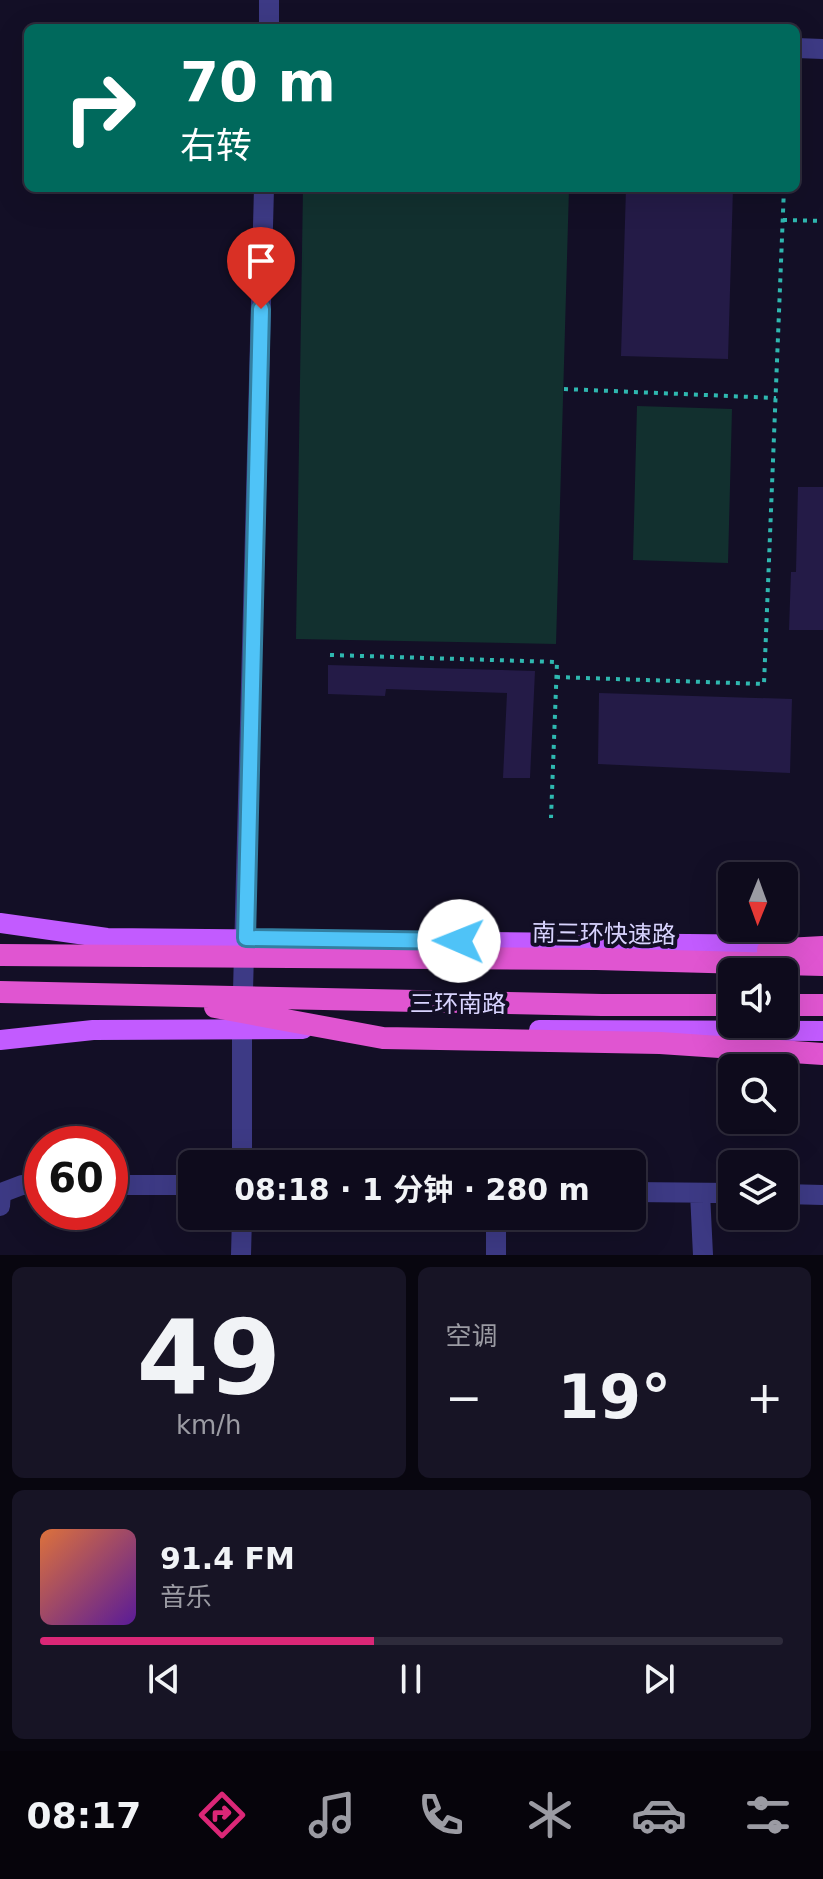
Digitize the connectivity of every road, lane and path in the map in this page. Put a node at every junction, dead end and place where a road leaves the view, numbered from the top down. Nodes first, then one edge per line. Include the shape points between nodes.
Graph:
1 (269, 0) edge
2 (269, 24) edge
3 (800, 48) edge
4 (823, 49) edge
5 (264, 192) edge
6 (784, 192) edge
7 (783, 220) junction
8 (823, 221) edge
9 (564, 389) dead end
10 (776, 398) junction
11 (330, 655) dead end
12 (556, 677) junction
13 (551, 818) dead end
14 (0, 923) edge
15 (0, 934) edge
16 (107, 938) junction
17 (246, 938) junction
18 (823, 946) edge
19 (0, 955) edge
20 (596, 959) junction
21 (823, 965) edge
22 (0, 992) edge
23 (147, 995) junction
24 (718, 1005) edge
25 (798, 1005) edge
26 (823, 1005) edge
27 (0, 1029) edge
28 (242, 1029) junction
29 (93, 1030) junction
30 (823, 1031) edge
31 (0, 1040) edge
32 (823, 1054) edge
33 (242, 1150) edge
34 (0, 1178) edge
35 (24, 1183) edge
36 (128, 1185) edge
37 (178, 1185) edge
38 (24, 1187) edge
39 (646, 1192) edge
40 (700, 1193) junction
41 (718, 1193) edge
42 (798, 1194) edge
43 (823, 1195) edge
44 (0, 1206) edge
45 (242, 1230) edge
46 (496, 1230) edge
47 (241, 1255) edge
48 (496, 1255) edge
49 (703, 1255) edge

1 - 2 street
3 - 4 street
5 - 17 street
6 - 7 path
7 - 8 path
7 - 10 path
9 - 10 path
10 - 12 path via 764,684
11 - 12 path via 557,662
12 - 13 path
14 - 16 main road
15 - 16 main road
16 - 17 main road
17 - 18 main road
17 - 28 street
18 - 20 highway
19 - 20 highway, 南三环快速路
20 - 21 highway, 南三环快速路
22 - 23 highway
23 - 24 highway
23 - 32 highway via 383,1038 660,1043
25 - 26 highway
27 - 29 main road, 三环南路
28 - 29 main road, 三环南路
28 - 30 main road, 三环南路
28 - 33 street
29 - 31 main road, 三环南路
34 - 35 street
36 - 37 street
38 - 44 street via 1,1193
39 - 40 street
40 - 41 street
40 - 49 street
42 - 43 street
45 - 47 street
46 - 48 street

